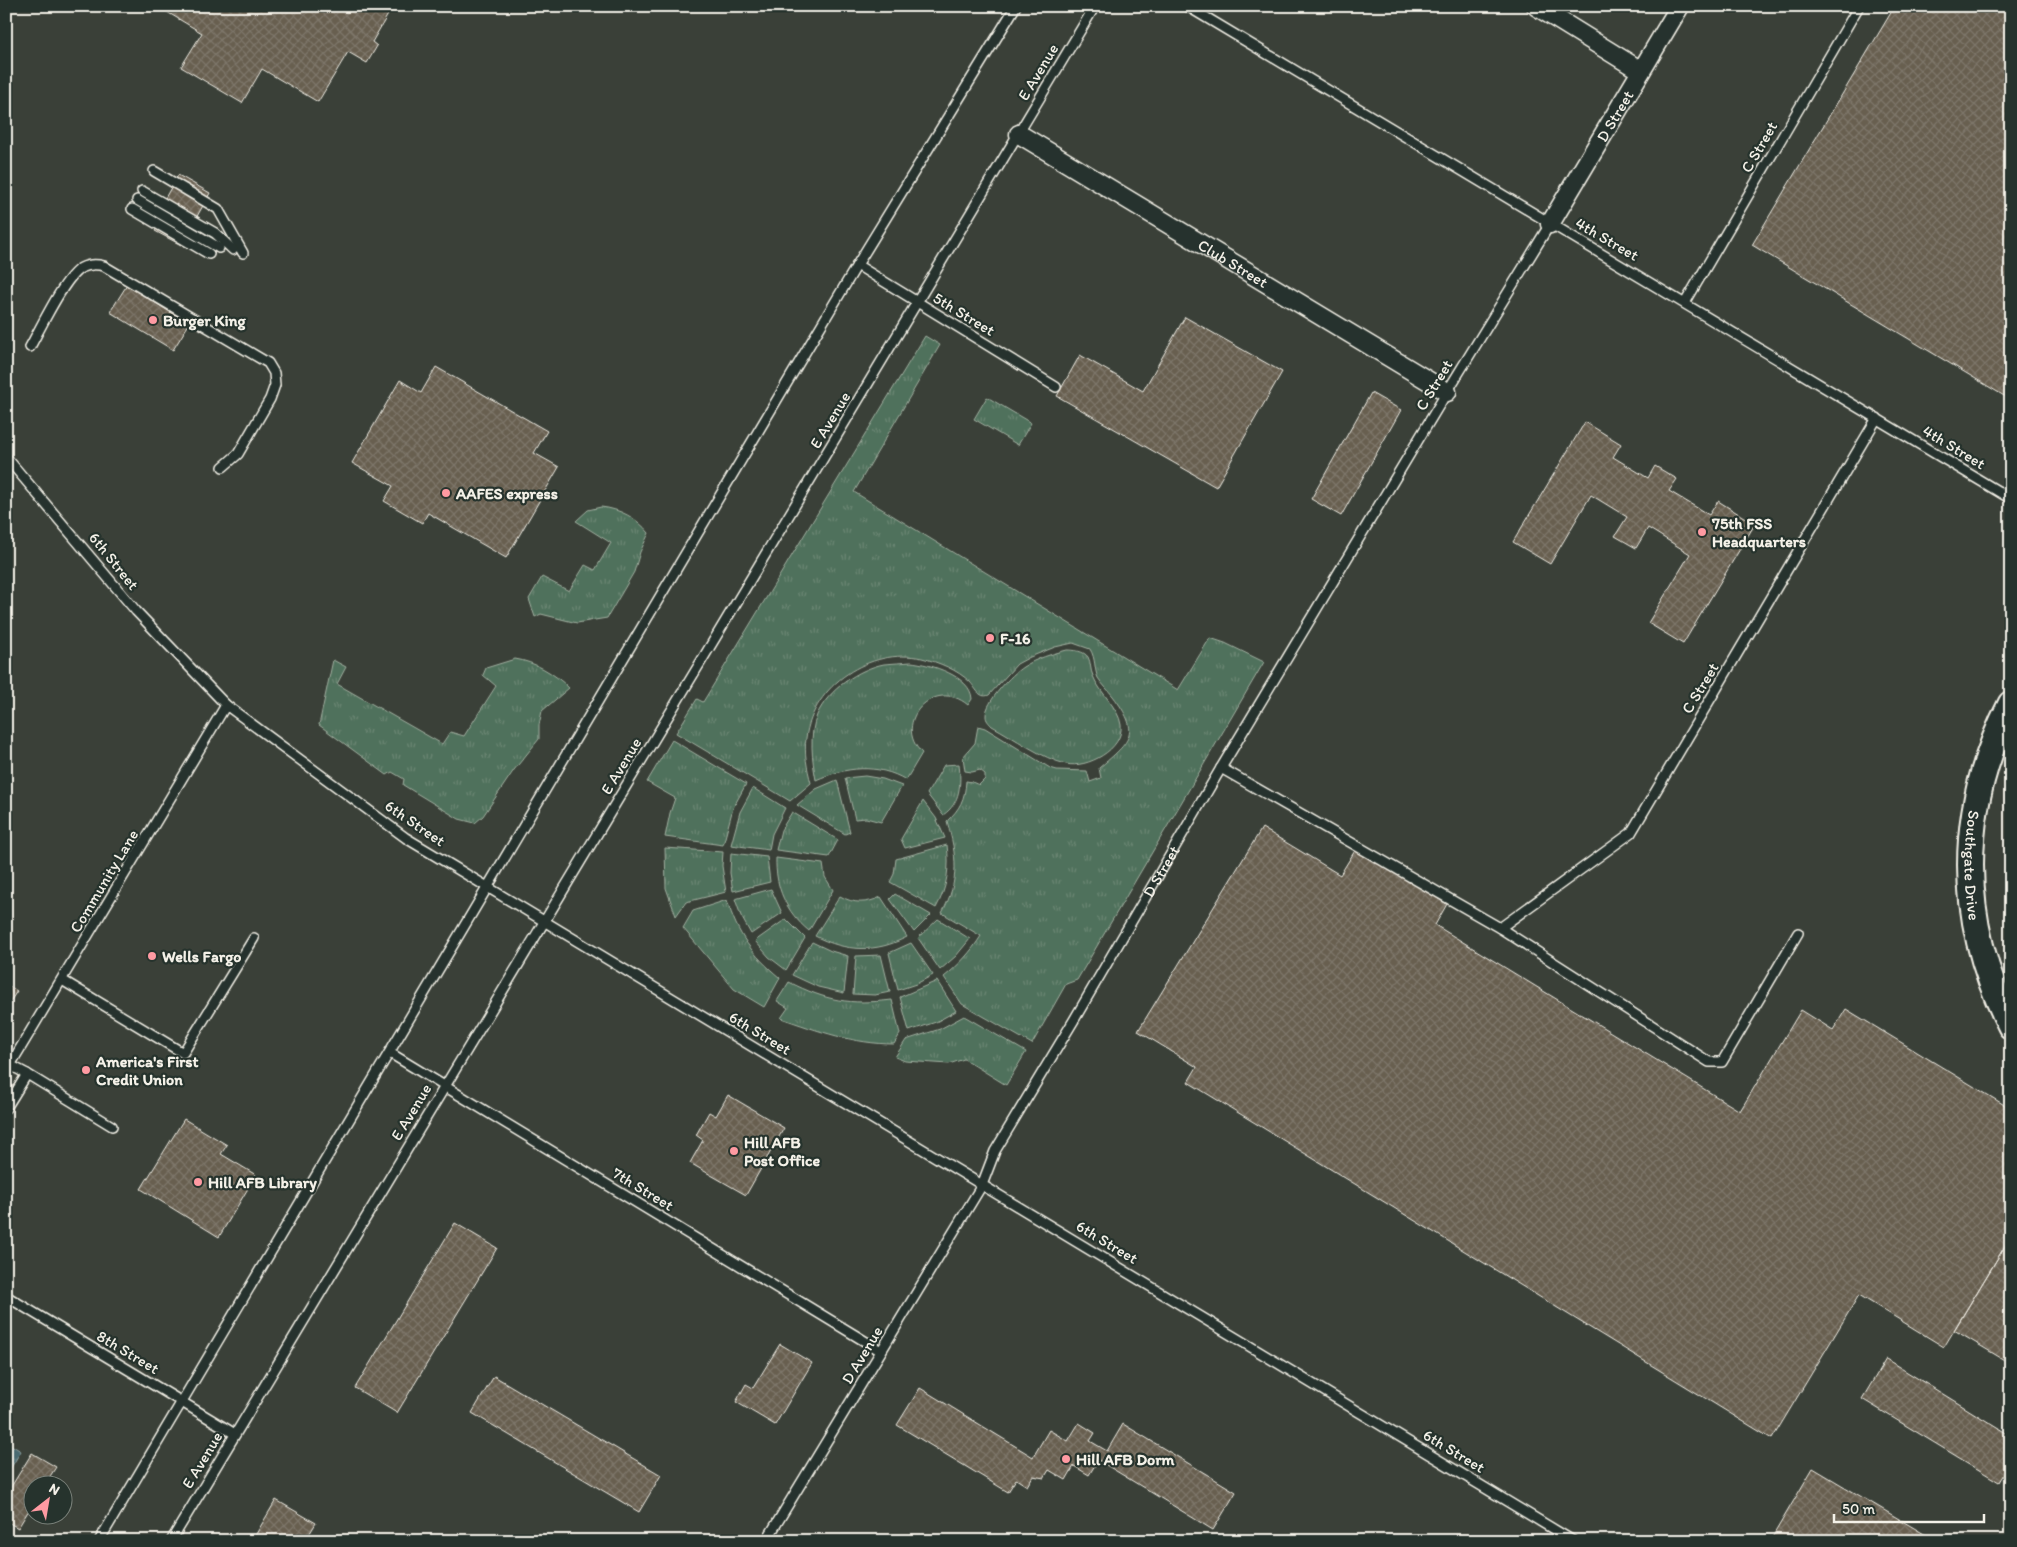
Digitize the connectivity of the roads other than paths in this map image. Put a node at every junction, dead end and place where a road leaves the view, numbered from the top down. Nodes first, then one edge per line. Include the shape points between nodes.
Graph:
1 (1016, 6) edge
2 (1095, 6) edge
3 (1187, 6) edge
4 (1536, 6) edge
5 (1680, 6) edge
6 (1859, 6) edge
7 (1641, 71) junction
8 (1019, 134) junction
9 (154, 171) dead end
10 (142, 190) dead end
11 (137, 200) dead end
12 (132, 209) dead end
13 (1550, 224) junction
14 (219, 248) dead end
15 (233, 250) dead end
16 (242, 253) dead end
17 (209, 254) dead end
18 (857, 265) junction
19 (918, 303) junction
20 (1685, 303) junction
21 (30, 347) dead end
22 (1056, 387) dead end
23 (1447, 392) junction
24 (1877, 418) junction
25 (6, 458) edge
26 (224, 467) dead end
27 (2011, 499) edge
28 (1346, 562) joint
29 (2011, 704) edge
30 (226, 705) junction
31 (1221, 768) junction
32 (488, 887) junction
33 (543, 921) junction
34 (1500, 928) junction
35 (1798, 933) dead end
36 (254, 938) dead end
37 (62, 980) junction
38 (2011, 1026) edge
39 (390, 1053) junction
40 (8, 1069) edge
41 (27, 1074) junction
42 (444, 1086) junction
43 (6, 1108) edge
44 (112, 1126) dead end
45 (982, 1185) junction
46 (6, 1296) edge
47 (882, 1351) junction
48 (183, 1402) junction
49 (235, 1434) junction
50 (99, 1541) edge
51 (171, 1541) edge
52 (766, 1541) edge
53 (1573, 1541) edge

1 - 18 lane
2 - 8 lane, E Avenue
3 - 13 lane, 4th Street
4 - 7 street
5 - 7 street, D Street
6 - 20 lane, C Street
7 - 13 street, D Street
8 - 19 lane, E Avenue
8 - 23 street, Club Street
9 - 16 lane via 218,209
10 - 15 lane via 215,233
11 - 14 lane
12 - 17 lane
13 - 20 lane, 4th Street
13 - 23 lane, C Street
18 - 19 lane, 5th Street
18 - 32 lane
19 - 22 lane, 5th Street
19 - 33 lane, E Avenue
20 - 24 lane, 4th Street
21 - 26 lane via 69,277 80,268 94,264 104,266 268,363 274,373 275,385 270,399 238,454
23 - 28 lane, C Street
24 - 27 lane, 4th Street
24 - 34 lane, C Street via 1631,832
25 - 30 lane, 6th Street via 136,611
28 - 31 lane, D Street
29 - 38 main road, Southgate Drive via 1994,740 1982,779 1973,825 1970,870 1981,953
30 - 32 lane, 6th Street via 406,838
30 - 37 lane, Community Lane
31 - 34 lane
31 - 45 lane, D Street via 995,1152
32 - 33 lane, 6th Street
32 - 39 lane
33 - 42 lane, E Avenue
33 - 45 lane, 6th Street
34 - 35 lane via 1709,1062 1722,1062
36 - 37 lane via 183,1053
37 - 40 lane, Community Lane
39 - 42 lane, 7th Street
39 - 48 lane
40 - 41 lane
41 - 43 lane
41 - 44 lane
42 - 47 lane, 7th Street
42 - 49 lane, E Avenue
45 - 47 lane, D Avenue
45 - 53 lane, 6th Street
46 - 48 lane, 8th Street
47 - 52 lane, D Avenue
48 - 49 lane, 8th Street
48 - 50 lane
49 - 51 lane, E Avenue

